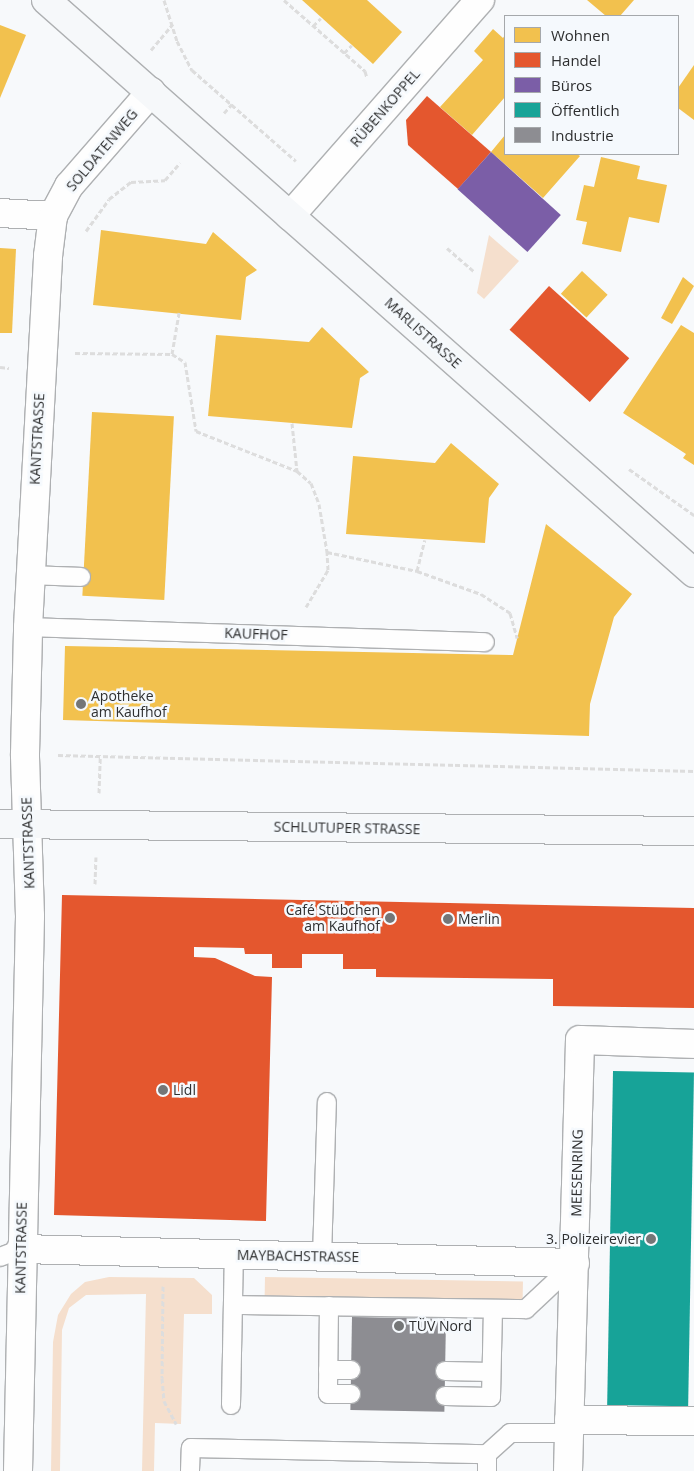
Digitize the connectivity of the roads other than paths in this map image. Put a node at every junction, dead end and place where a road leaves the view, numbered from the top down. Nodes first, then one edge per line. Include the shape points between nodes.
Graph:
1 (46, 0) edge
2 (480, 0) edge
3 (151, 92) junction
4 (0, 213) edge
5 (53, 216) junction
6 (290, 216) junction
7 (694, 573) edge
8 (30, 575) junction
9 (81, 577) dead end
10 (28, 627) junction
11 (485, 642) dead end
12 (0, 824) edge
13 (27, 824) junction
14 (694, 831) edge
15 (694, 1044) edge
16 (327, 1102) dead end
17 (10, 1253) edge
18 (234, 1254) junction
19 (322, 1256) junction
20 (575, 1263) junction
21 (233, 1305) junction
22 (329, 1306) junction
23 (493, 1309) junction
24 (328, 1370) junction
25 (351, 1370) dead end
26 (445, 1371) dead end
27 (491, 1372) junction
28 (351, 1394) dead end
29 (445, 1396) dead end
30 (231, 1405) dead end
31 (694, 1421) edge
32 (569, 1427) junction
33 (487, 1462) edge
34 (18, 1471) edge
35 (190, 1471) edge
36 (568, 1471) edge

1 - 3 main road, MARLISTRASSE
2 - 6 street, RÜBENKOPPEL
3 - 5 street, SOLDATENWEG via 69,186
3 - 6 main road, MARLISTRASSE
4 - 5 street
5 - 8 street, KANTSTRASSE
6 - 7 main road, MARLISTRASSE
8 - 9 lane
8 - 10 street, KANTSTRASSE
10 - 11 lane, KAUFHOF
10 - 13 street, KANTSTRASSE
12 - 13 main road, SCHLUTUPER STRASSE
13 - 14 main road, SCHLUTUPER STRASSE
13 - 17 street, KANTSTRASSE via 30,916
15 - 20 street, MEESENRING via 580,1040
16 - 19 lane
17 - 18 street, MAYBACHSTRASSE
17 - 34 street, KANTSTRASSE
18 - 19 street, MAYBACHSTRASSE
18 - 21 lane
19 - 20 street, MAYBACHSTRASSE
20 - 23 lane via 526,1309
20 - 32 street, MEESENRING
21 - 22 lane
21 - 30 lane
22 - 23 lane
22 - 24 lane
23 - 27 lane
24 - 25 lane
24 - 28 lane via 328,1394
26 - 27 lane
27 - 29 lane via 491,1397
31 - 32 street
32 - 33 lane via 510,1433
32 - 36 street, MEESENRING
33 - 35 lane via 191,1448

